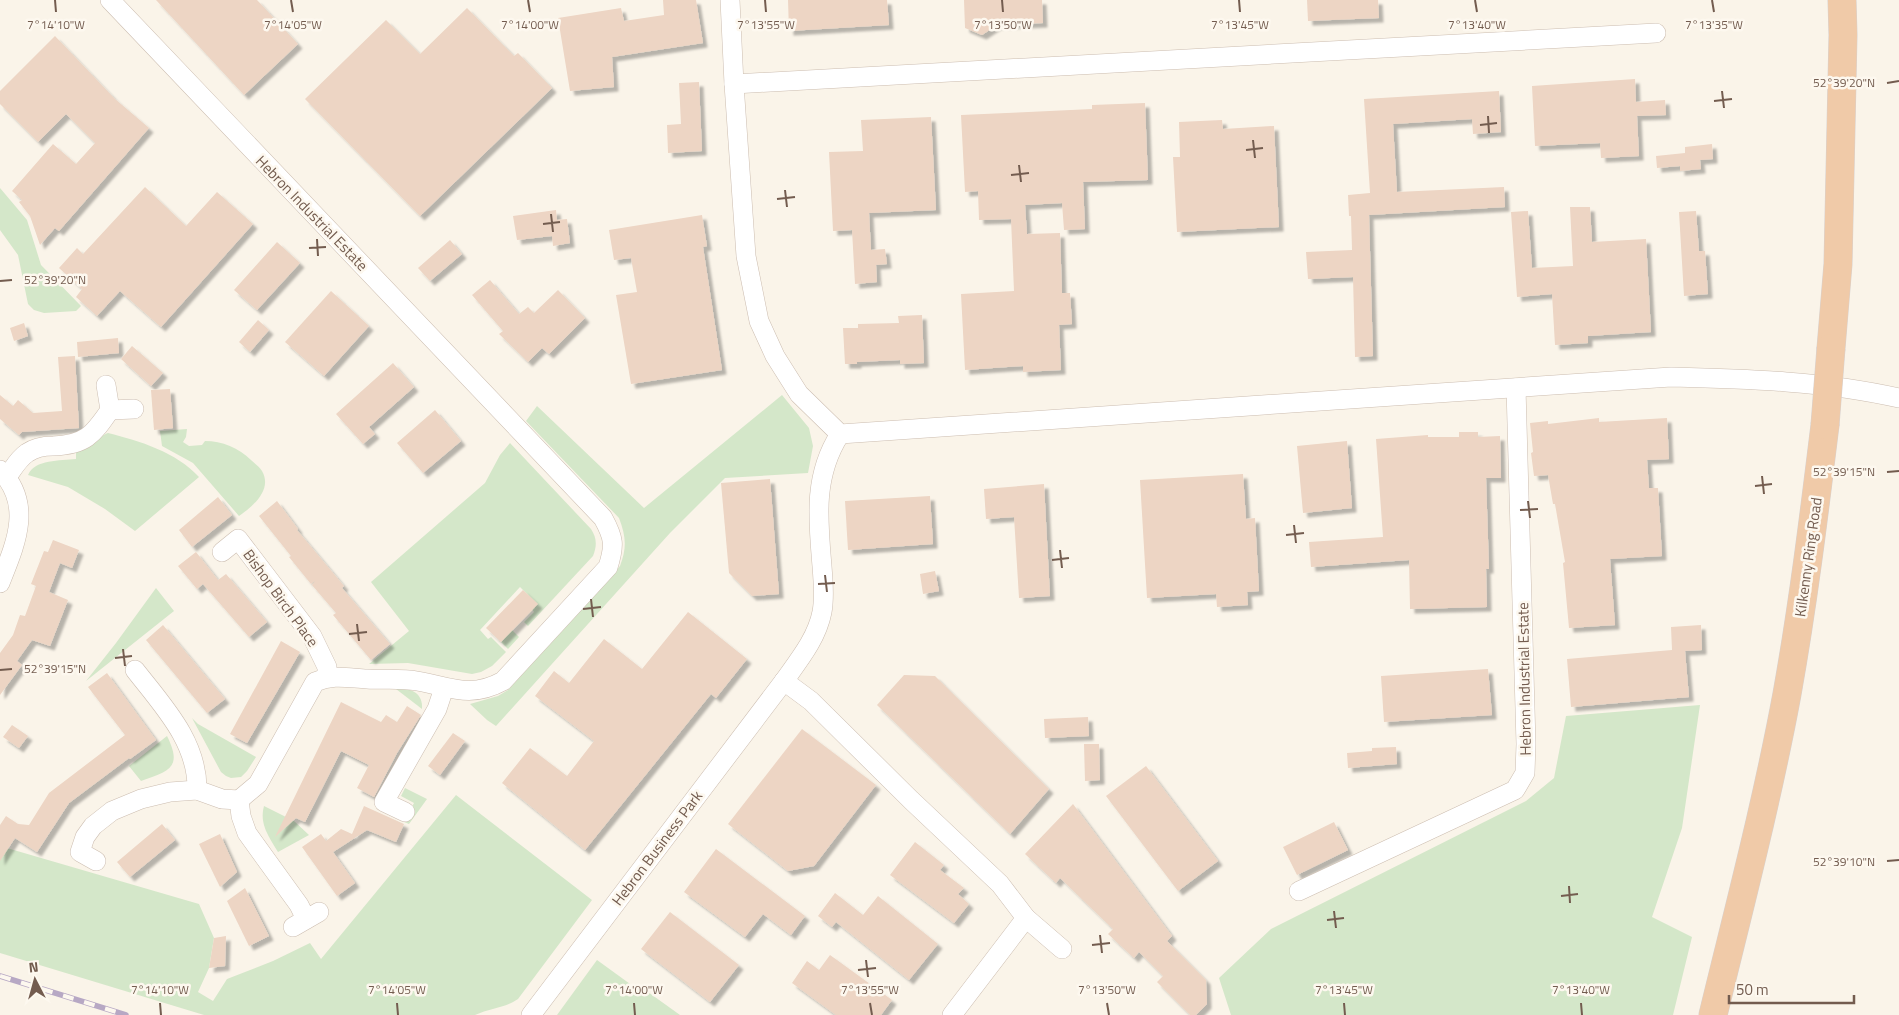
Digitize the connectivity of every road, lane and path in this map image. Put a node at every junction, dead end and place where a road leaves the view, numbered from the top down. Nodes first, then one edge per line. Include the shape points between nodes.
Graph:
1 (110, 0) edge
2 (730, 0) edge
3 (1842, 0) edge
4 (1656, 33) dead end
5 (734, 84) junction
6 (106, 385) dead end
7 (1516, 388) junction
8 (1899, 398) edge
9 (134, 409) dead end
10 (110, 410) junction
11 (840, 434) junction
12 (3, 474) edge
13 (222, 552) dead end
14 (0, 583) edge
15 (135, 670) dead end
16 (327, 677) junction
17 (784, 681) junction
18 (444, 688) junction
19 (197, 790) junction
20 (239, 800) junction
21 (405, 812) dead end
22 (96, 861) dead end
23 (1299, 891) dead end
24 (1026, 918) junction
25 (306, 919) dead end
26 (1062, 949) dead end
27 (531, 1015) edge
28 (952, 1015) edge
29 (1713, 1015) edge

1 - 18 street, Hebron Industrial Estate via 543,453 604,518 612,533 613,550 608,567 503,681 489,689 474,691
2 - 5 street
3 - 29 highway, Kilkenny Ring Road, bridge via 1838,264 1825,425 1787,694 1760,823
4 - 5 street
5 - 11 street via 746,256 759,321 775,356 799,394
6 - 10 street
7 - 8 street via 1671,377 1753,378 1868,391
7 - 11 street
7 - 23 street, Hebron Industrial Estate via 1525,773 1515,790
9 - 10 street
10 - 12 street via 98,427 80,442 68,446 47,446 27,453
11 - 17 street, Hebron Business Park via 832,446 819,486 817,512 824,596 822,613 810,643
12 - 14 street via 19,503 19,523 14,548
13 - 16 street, Bishop Birch Place via 238,539 312,636 327,667
15 - 19 street via 174,721 192,752 198,773
16 - 18 street via 416,680
16 - 20 street via 314,682 258,784
17 - 24 street via 811,701 1000,884
17 - 27 street, Hebron Business Park
18 - 21 street via 437,709 384,802
19 - 20 street via 222,799
19 - 22 street via 141,799 112,812 85,836 80,852
20 - 25 street via 247,833 300,905
24 - 26 street
24 - 28 street

